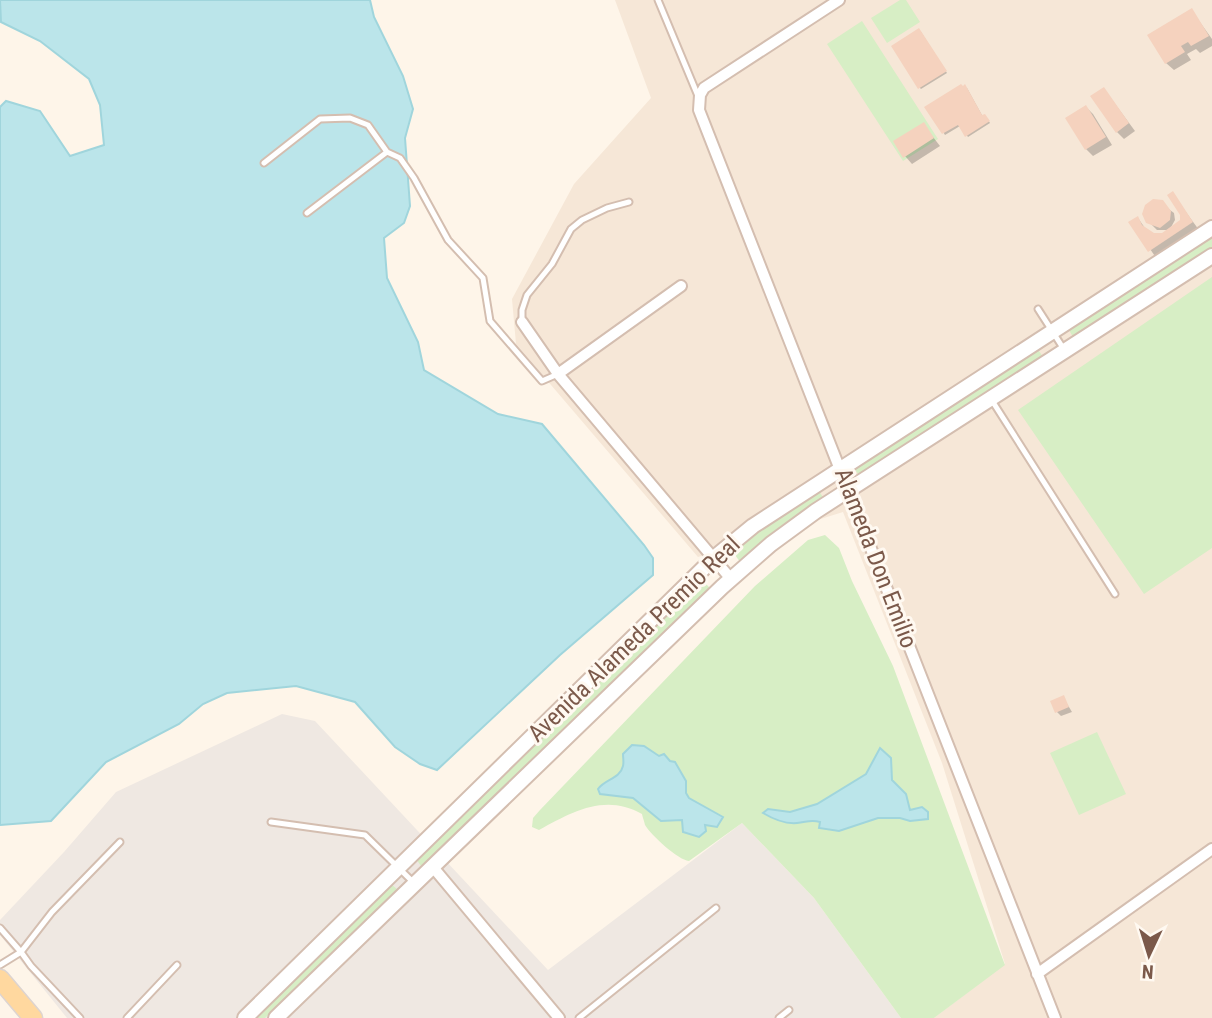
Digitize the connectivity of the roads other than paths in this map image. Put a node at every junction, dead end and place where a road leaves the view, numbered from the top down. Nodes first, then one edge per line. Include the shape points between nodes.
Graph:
1 (659, 0) edge
2 (839, 0) edge
3 (699, 99) junction
4 (387, 152) junction
5 (264, 163) dead end
6 (629, 202) dead end
7 (307, 213) dead end
8 (1212, 228) edge
9 (1212, 256) edge
10 (681, 286) dead end
11 (1038, 309) dead end
12 (522, 322) joint
13 (1053, 331) junction
14 (1065, 351) junction
15 (558, 374) junction
16 (991, 399) junction
17 (841, 470) junction
18 (849, 490) junction
19 (714, 558) junction
20 (732, 579) junction
21 (1115, 594) dead end
22 (271, 822) dead end
23 (120, 842) dead end
24 (1212, 849) edge
25 (398, 866) junction
26 (432, 866) junction
27 (414, 883) junction
28 (716, 908) dead end
29 (0, 928) edge
30 (21, 952) junction
31 (0, 965) edge
32 (177, 965) dead end
33 (1037, 974) junction
34 (0, 979) edge
35 (789, 1010) dead end
36 (33, 1018) edge
37 (80, 1018) edge
38 (127, 1018) edge
39 (245, 1018) edge
40 (276, 1018) edge
41 (559, 1018) edge
42 (579, 1018) edge
43 (779, 1018) edge
44 (1055, 1018) edge

1 - 3 lane
2 - 3 street via 708,85
3 - 17 street, Alameda Don Emilio via 699,110
4 - 5 lane via 368,124 350,118 320,118
4 - 7 lane
4 - 15 lane via 400,158 448,240 483,278 490,321 542,381
6 - 12 lane via 607,208 571,229 552,264 527,295
8 - 13 street, Avenida Alameda Premio Real
9 - 14 street, Avenida Alameda Premio Real
10 - 15 street
11 - 13 lane
12 - 15 street
13 - 14 lane
13 - 17 street, Avenida Alameda Premio Real
14 - 16 street, Avenida Alameda Premio Real
15 - 19 street
16 - 18 street, Avenida Alameda Premio Real
16 - 21 lane
17 - 18 street, Alameda Don Emilio
17 - 19 street, Avenida Alameda Premio Real via 753,526
18 - 20 street, Avenida Alameda Premio Real via 771,544
18 - 33 street, Alameda Don Emilio
19 - 20 street
19 - 25 street, Avenida Alameda Premio Real
20 - 26 street, Avenida Alameda Premio Real
22 - 25 lane via 365,835
23 - 30 lane via 52,912
24 - 33 street
25 - 27 lane
25 - 39 street, Avenida Alameda Premio Real
26 - 27 street, Avenida Alameda Premio Real
26 - 41 street
27 - 40 street, Avenida Alameda Premio Real
28 - 42 lane
29 - 30 lane
30 - 31 lane
30 - 37 lane
32 - 38 lane
33 - 44 street, Alameda Don Emilio
34 - 36 main road
35 - 43 lane

